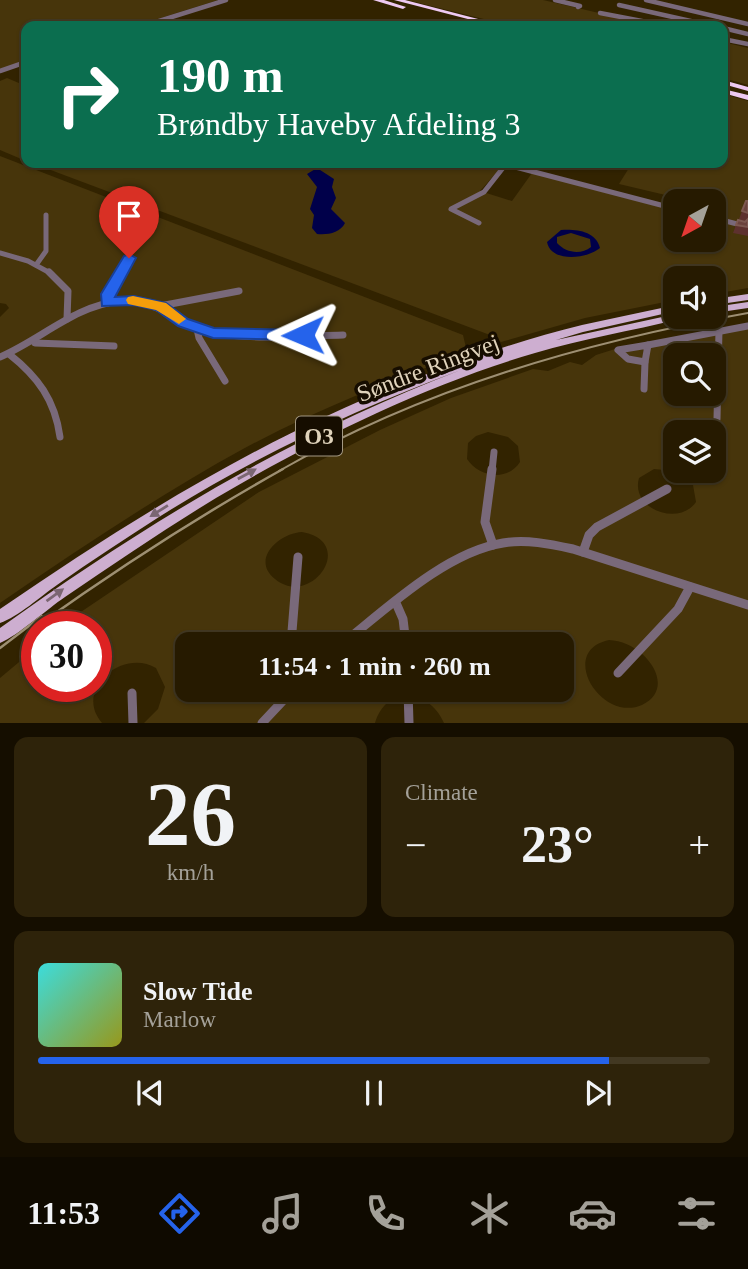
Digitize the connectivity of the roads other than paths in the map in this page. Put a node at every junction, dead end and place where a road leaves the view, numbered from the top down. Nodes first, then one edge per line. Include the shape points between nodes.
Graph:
1 (226, 0) edge
2 (376, 0) edge
3 (397, 0) edge
4 (555, 0) edge
5 (646, 0) edge
6 (619, 5) dead end
7 (578, 7) dead end
8 (600, 13) dead end
9 (159, 21) edge
10 (460, 21) edge
11 (482, 21) edge
12 (642, 21) edge
13 (691, 21) edge
14 (748, 24) edge
15 (728, 29) edge
16 (748, 34) edge
17 (728, 40) edge
18 (748, 44) edge
19 (21, 64) edge
20 (0, 71) edge
21 (728, 82) edge
22 (748, 87) edge
23 (728, 91) edge
24 (748, 97) edge
25 (500, 168) edge
26 (518, 168) edge
27 (663, 206) edge
28 (46, 215) dead end
29 (726, 221) edge
30 (479, 223) dead end
31 (741, 225) edge
32 (0, 253) edge
33 (129, 258) dead end
34 (36, 265) junction
35 (239, 291) dead end
36 (748, 297) edge
37 (726, 300) edge
38 (107, 303) junction
39 (748, 305) edge
40 (160, 306) junction
41 (726, 308) edge
42 (663, 310) edge
43 (67, 319) junction
44 (663, 320) edge
45 (748, 326) edge
46 (197, 329) junction
47 (719, 330) junction
48 (343, 335) dead end
49 (34, 343) junction
50 (648, 343) junction
51 (114, 346) dead end
52 (9, 354) junction
53 (0, 357) edge
54 (645, 362) junction
55 (225, 381) dead end
56 (644, 389) dead end
57 (717, 419) dead end
58 (60, 437) dead end
59 (494, 452) dead end
60 (667, 489) dead end
61 (493, 545) junction
62 (583, 552) junction
63 (299, 557) dead end
64 (690, 587) junction
65 (396, 603) junction
66 (748, 605) edge
67 (0, 617) edge
68 (292, 632) edge
69 (358, 632) edge
70 (405, 632) edge
71 (0, 635) edge
72 (618, 673) dead end
73 (132, 693) dead end
74 (282, 702) edge
75 (408, 702) edge
76 (133, 723) edge
77 (262, 723) edge
78 (409, 723) edge

1 - 9 street
2 - 10 highway
3 - 11 highway
4 - 7 street
5 - 14 street
6 - 13 street
8 - 12 street
15 - 16 street
17 - 18 street
19 - 20 street
21 - 22 highway
23 - 24 highway
25 - 30 street via 484,192 451,209
26 - 27 street
28 - 34 street via 46,251
29 - 31 street
32 - 34 street
33 - 38 street
34 - 43 street via 64,284
35 - 40 street
36 - 37 main road
38 - 40 street via 134,300
38 - 43 street
39 - 41 main road
40 - 46 street
42 -> 67 main road, Søndre Ringvej / O3 via 524,342 358,405 185,495
43 - 49 street
71 -> 44 main road, Søndre Ringvej / O3 via 186,508 371,411 515,356
45 - 47 street
46 - 48 street via 227,335
46 - 55 street
47 - 50 street
47 - 57 street
49 - 51 street
49 - 52 street
50 - 54 street
50 - 54 street via 618,350 628,359
52 - 53 street
52 - 58 street via 50,396 58,414
54 - 56 street
59 - 61 street via 485,522
60 - 62 street via 597,527
61 - 62 street via 549,543
61 - 65 street via 450,565
62 - 64 street
63 - 68 street
64 - 66 street
64 - 72 street via 678,609
65 - 69 street
65 - 70 street
73 - 76 street
74 - 77 street
75 - 78 street

